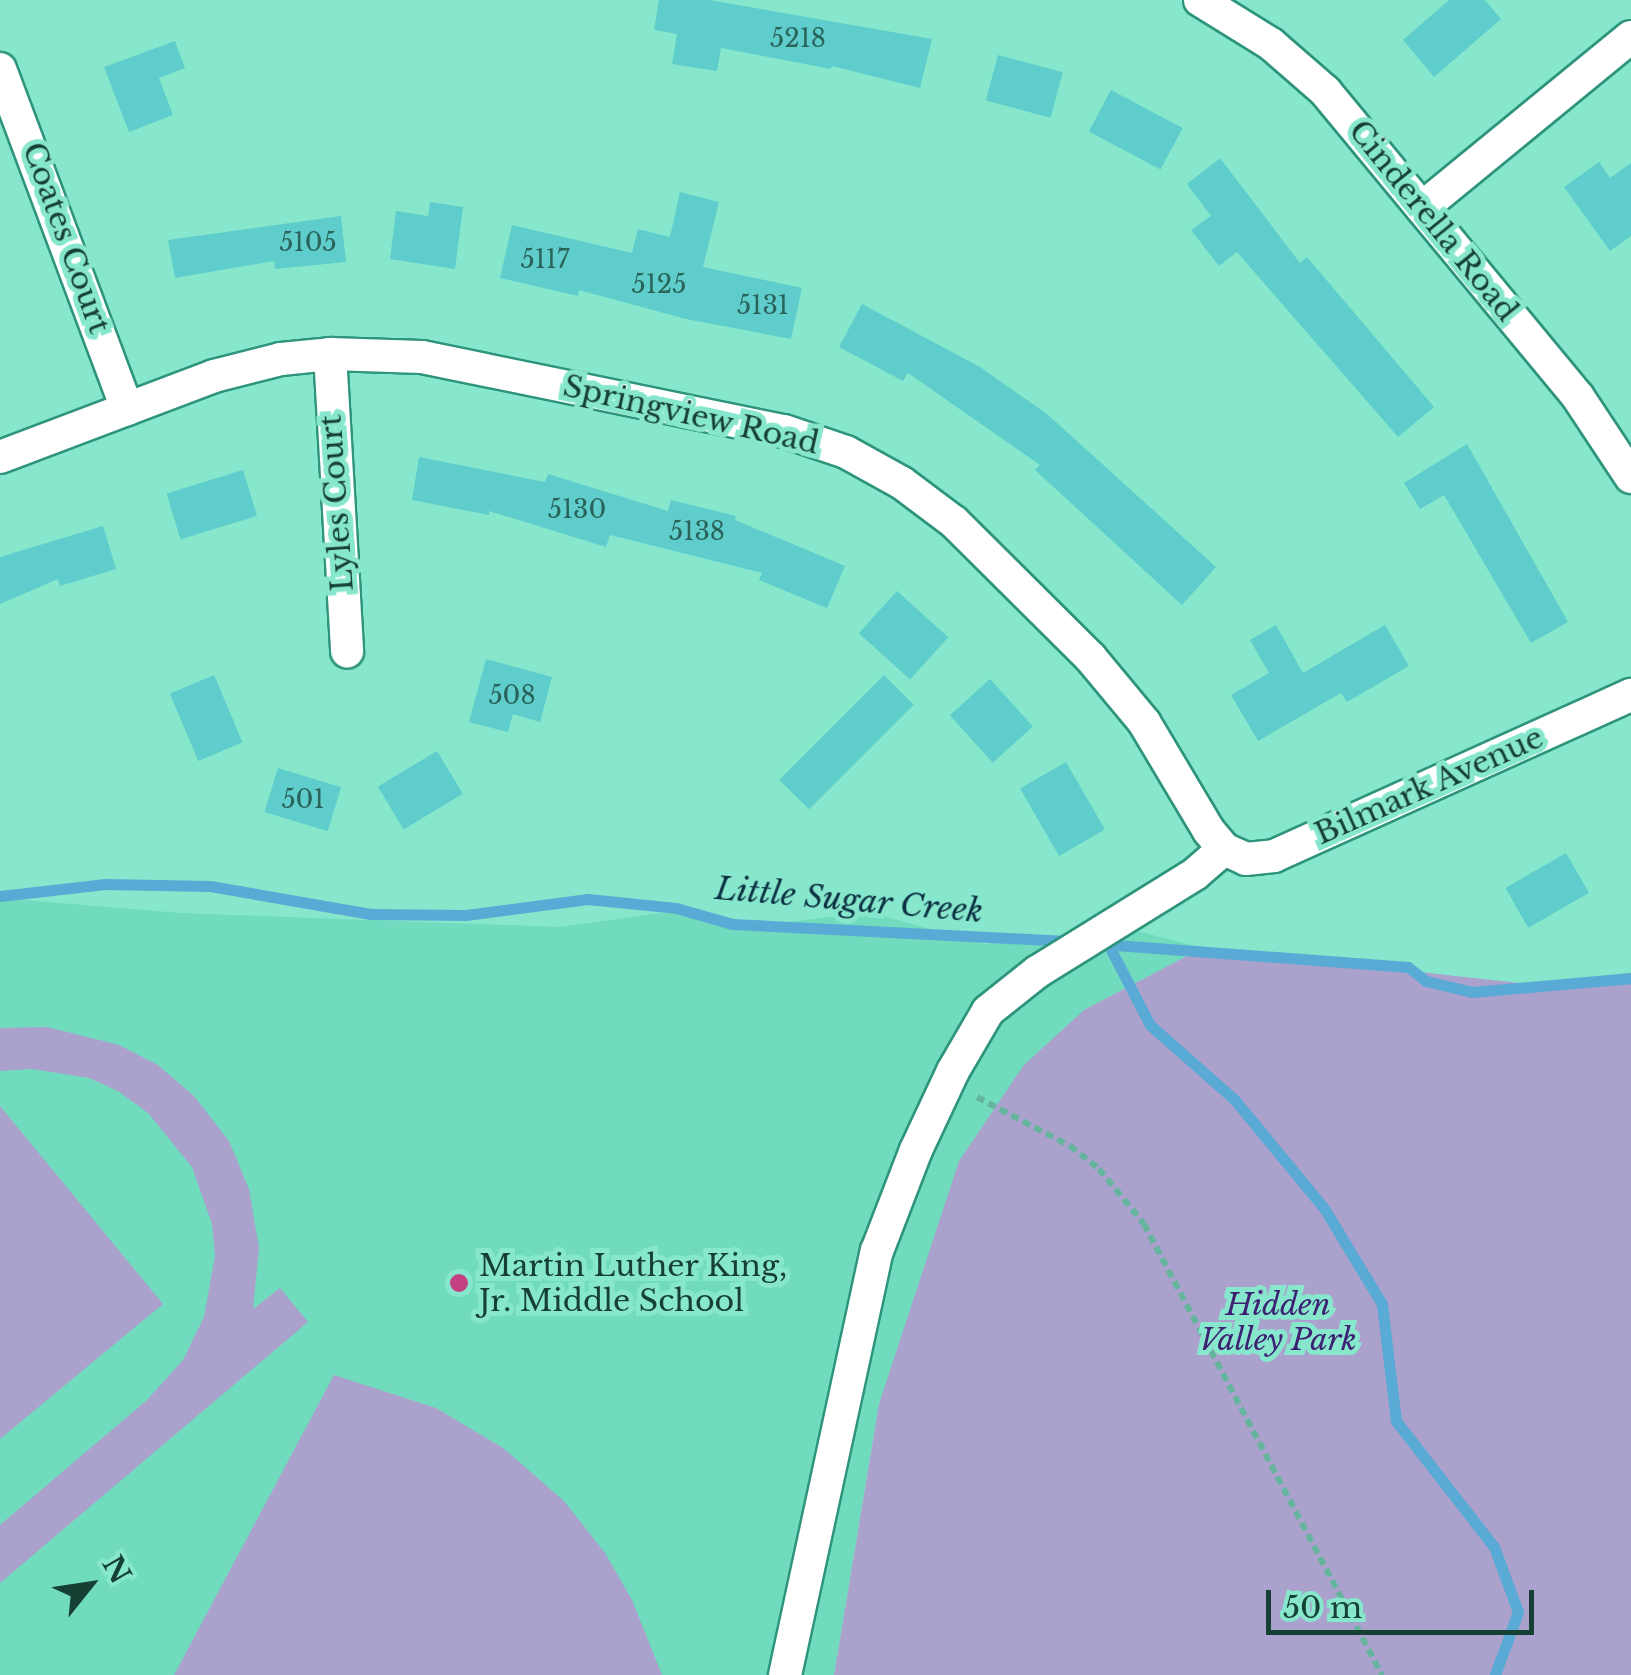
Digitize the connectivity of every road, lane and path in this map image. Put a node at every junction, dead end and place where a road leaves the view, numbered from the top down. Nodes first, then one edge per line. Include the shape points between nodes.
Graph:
1 (1200, 0) edge
2 (1631, 37) edge
3 (0, 69) edge
4 (1422, 208) junction
5 (330, 354) junction
6 (127, 409) junction
7 (0, 457) edge
8 (1631, 477) edge
9 (347, 652) dead end
10 (1631, 695) edge
11 (1224, 849) junction
12 (958, 1080) junction
13 (785, 1675) edge
14 (1382, 1675) edge

1 - 4 street, Cinderella Road via 1271,44 1325,92
2 - 4 street
3 - 6 street, Coates Court
4 - 8 street, Cinderella Road via 1578,397
5 - 6 street, Springview Road via 214,376
5 - 9 street, Lyles Court
5 - 11 street, Springview Road via 422,357 784,430 846,452 902,483 954,522 1090,656 1144,722
6 - 7 street, Springview Road
10 - 11 street, Bilmark Avenue via 1274,856 1246,859
11 - 12 street via 988,1011
12 - 13 street via 916,1150 876,1251
12 - 14 path via 1070,1146 1144,1224

